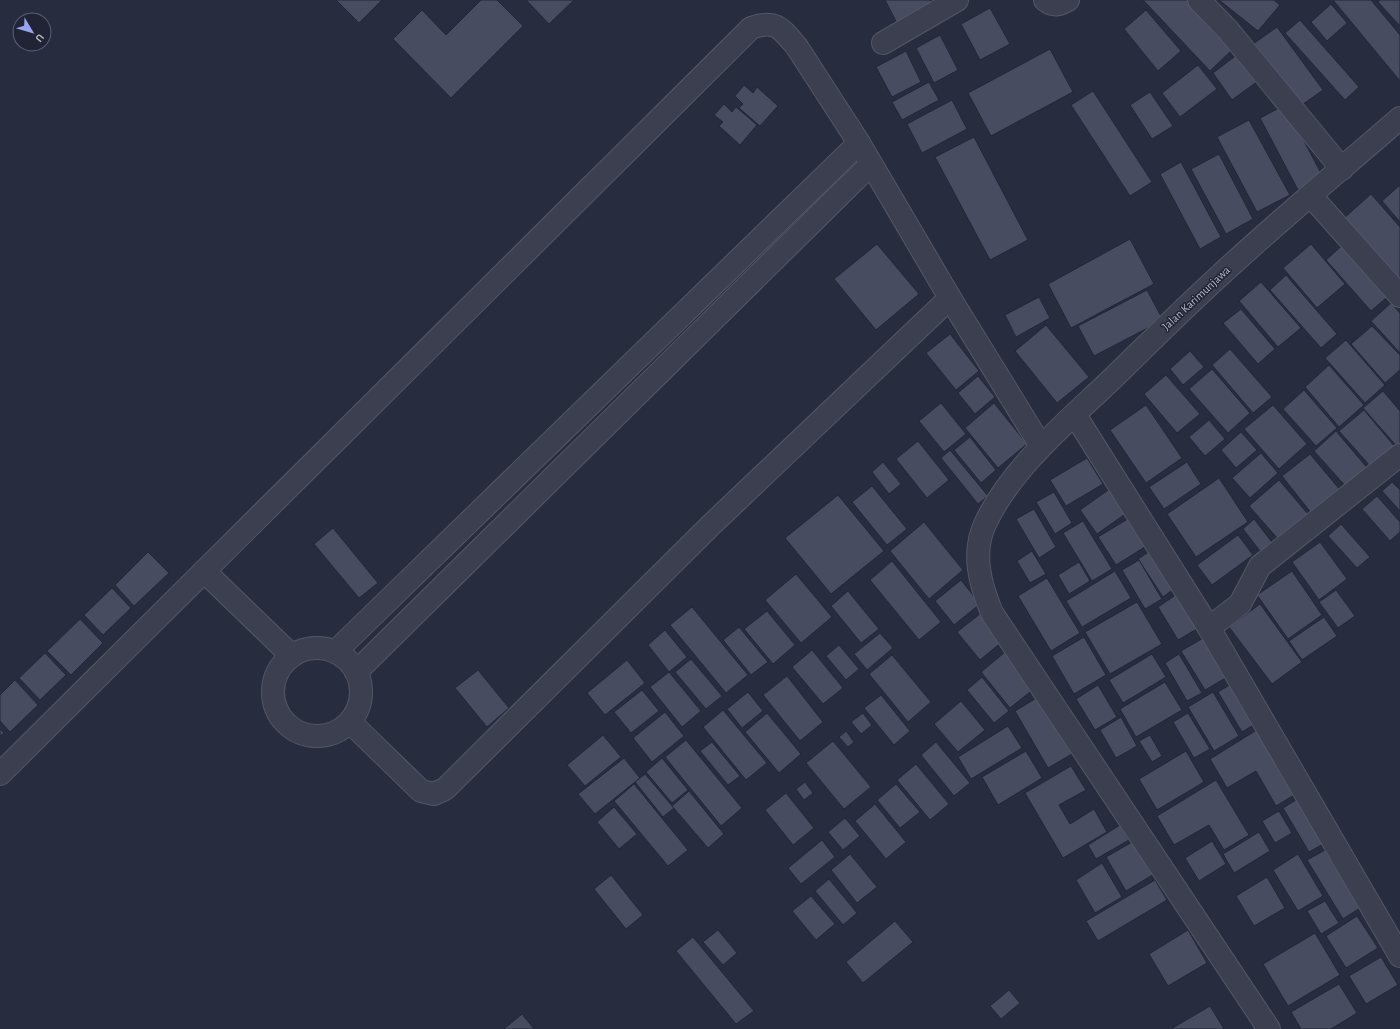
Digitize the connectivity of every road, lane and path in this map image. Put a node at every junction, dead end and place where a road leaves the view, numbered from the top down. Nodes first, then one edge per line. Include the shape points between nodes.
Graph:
1 (957, 0) edge
2 (1046, 0) edge
3 (1068, 0) edge
4 (1199, 0) edge
5 (883, 43) dead end
6 (1400, 118) edge
7 (859, 142) junction
8 (871, 164) junction
9 (1342, 169) junction
10 (1311, 196) junction
11 (1400, 296) edge
12 (950, 298) junction
13 (1075, 415) junction
14 (1041, 446) junction
15 (1400, 456) edge
16 (204, 571) junction
17 (1209, 628) junction
18 (335, 652) junction
19 (292, 656) junction
20 (356, 672) junction
21 (350, 722) junction
22 (0, 774) edge
23 (1400, 956) edge
24 (1269, 1029) edge

1 - 5 street
2 - 3 street via 1059,5
4 - 9 street via 1228,30
6 - 9 street, Jalan Karimunjawa
7 - 8 street
7 - 16 street via 786,34 776,25 764,23 751,28
7 - 18 street
8 - 12 street
8 - 20 street
9 - 10 street, Jalan Karimunjawa
10 - 11 street
10 - 13 street, Jalan Karimunjawa via 1216,278
12 - 14 street
12 - 21 street via 711,525 445,789 434,794 421,791
13 - 14 street, Jalan Karimunjawa
13 - 17 street
14 - 24 street, Jalan Karimunjawa via 1005,492 986,522 978,550 978,573 983,592 992,613
15 - 17 street via 1260,566 1240,604
16 - 19 street
16 - 22 street
17 - 23 street
18 - 19 street via 313,648
18 - 20 street via 348,660
19 - 21 street via 281,666 274,680 273,695 276,709 284,722 295,731 309,736 324,736 338,731
20 - 21 street via 361,698

